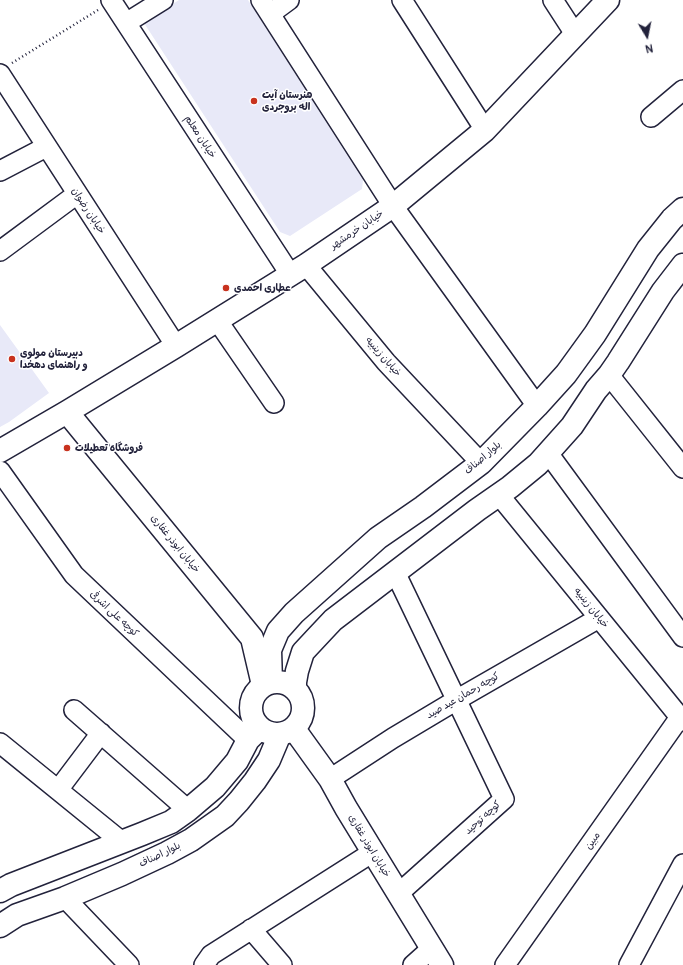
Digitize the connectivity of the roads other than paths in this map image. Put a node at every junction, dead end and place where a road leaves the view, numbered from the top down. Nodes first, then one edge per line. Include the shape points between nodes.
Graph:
1 (162, 0) edge
2 (290, 0) edge
3 (402, 0) edge
4 (553, 0) edge
5 (608, 0) edge
6 (111, 1) edge
7 (265, 7) edge
8 (126, 23) junction
9 (575, 34) junction
10 (3, 70) edge
11 (683, 90) edge
12 (650, 117) dead end
13 (485, 130) junction
14 (46, 147) junction
15 (0, 171) edge
16 (77, 194) junction
17 (394, 206) junction
18 (683, 210) edge
19 (0, 250) edge
20 (683, 265) edge
21 (298, 270) junction
22 (217, 320) junction
23 (176, 346) junction
24 (609, 375) junction
25 (274, 403) dead end
26 (537, 406) junction
27 (67, 412) junction
28 (0, 451) edge
29 (548, 453) junction
30 (480, 463) junction
31 (683, 468) edge
32 (0, 471) edge
33 (499, 495) junction
34 (395, 572) junction
35 (599, 618) junction
36 (683, 637) edge
37 (267, 683) junction
38 (295, 688) junction
39 (457, 700) junction
40 (74, 710) dead end
41 (681, 719) edge
42 (287, 731) junction
43 (101, 733) junction
44 (254, 734) junction
45 (0, 743) edge
46 (330, 779) junction
47 (58, 790) junction
48 (188, 810) junction
49 (122, 842) junction
50 (373, 852) junction
51 (683, 864) edge
52 (4, 884) edge
53 (398, 894) junction
54 (65, 898) junction
55 (0, 926) edge
56 (251, 930) junction
57 (437, 957) edge
58 (129, 965) edge
59 (204, 965) edge
60 (282, 965) edge
61 (413, 965) edge
62 (505, 965) edge
63 (629, 965) edge

1 - 8 street
2 - 7 street
3 - 13 street
4 - 9 street
5 - 9 main road, خیابان خرمشهر
6 - 8 street, خیابان معلم
7 - 17 street
8 - 21 street, خیابان معلم
9 - 13 main road, خیابان خرمشهر
10 - 14 street, خیابان رضوان
11 - 12 street
13 - 17 main road, خیابان خرمشهر
14 - 15 street
14 - 16 street, خیابان رضوان
16 - 19 street
16 - 23 street, خیابان رضوان
17 - 21 main road, خیابان خرمشهر
17 - 26 street
18 - 26 main road, بلوار اصناف via 672,218 648,249 595,334 566,374
20 - 24 main road
21 - 22 main road, خیابان خرمشهر
21 - 30 street, خیابان زینبیه
22 - 23 main road, خیابان خرمشهر
22 - 25 street
23 - 27 main road, خیابان خرمشهر
24 - 29 main road via 572,426
24 - 31 street
26 - 30 main road, بلوار اصناف
27 - 28 main road, خیابان خرمشهر
27 - 37 main road, خیابان ابوذر غفاری via 252,638
29 - 33 main road
29 - 36 street
30 - 37 main road, بلوار اصناف via 378,538 294,612 278,631 270,650
32 - 44 street, کوچه علی اشرفی via 74,575
33 - 34 main road
33 - 35 street, خیابان زینبیه
34 - 38 main road via 333,620 304,652
34 - 39 street
35 - 39 street, کوچه رحمان عید صید
35 - 41 street, خیابان زینبیه
37 - 38 main road via 279,681
37 - 44 main road via 252,697 250,706
38 - 42 main road via 301,696 303,713 300,722
39 - 46 street, کوچه رحمان عید صید
39 - 53 street, کوچه توحید via 504,799
40 - 43 street
41 - 62 street, مبین
42 - 44 main road
42 - 46 main road, خیابان ابوذر غفاری
42 - 54 main road, بلوار اصناف via 255,781 225,816 167,853
43 - 47 street
43 - 48 street
44 - 48 main road via 237,762 220,782
45 - 47 street
46 - 50 main road, خیابان ابوذر غفاری
47 - 49 street
48 - 49 main road via 171,822
49 - 52 main road
50 - 53 main road, خیابان ابوذر غفاری
50 - 56 street
51 - 63 street
53 - 57 main road, خیابان ابوذر غفاری
54 - 55 main road, بلوار اصناف via 17,915
54 - 58 street
56 - 59 street via 211,955
56 - 60 street
57 - 61 street

